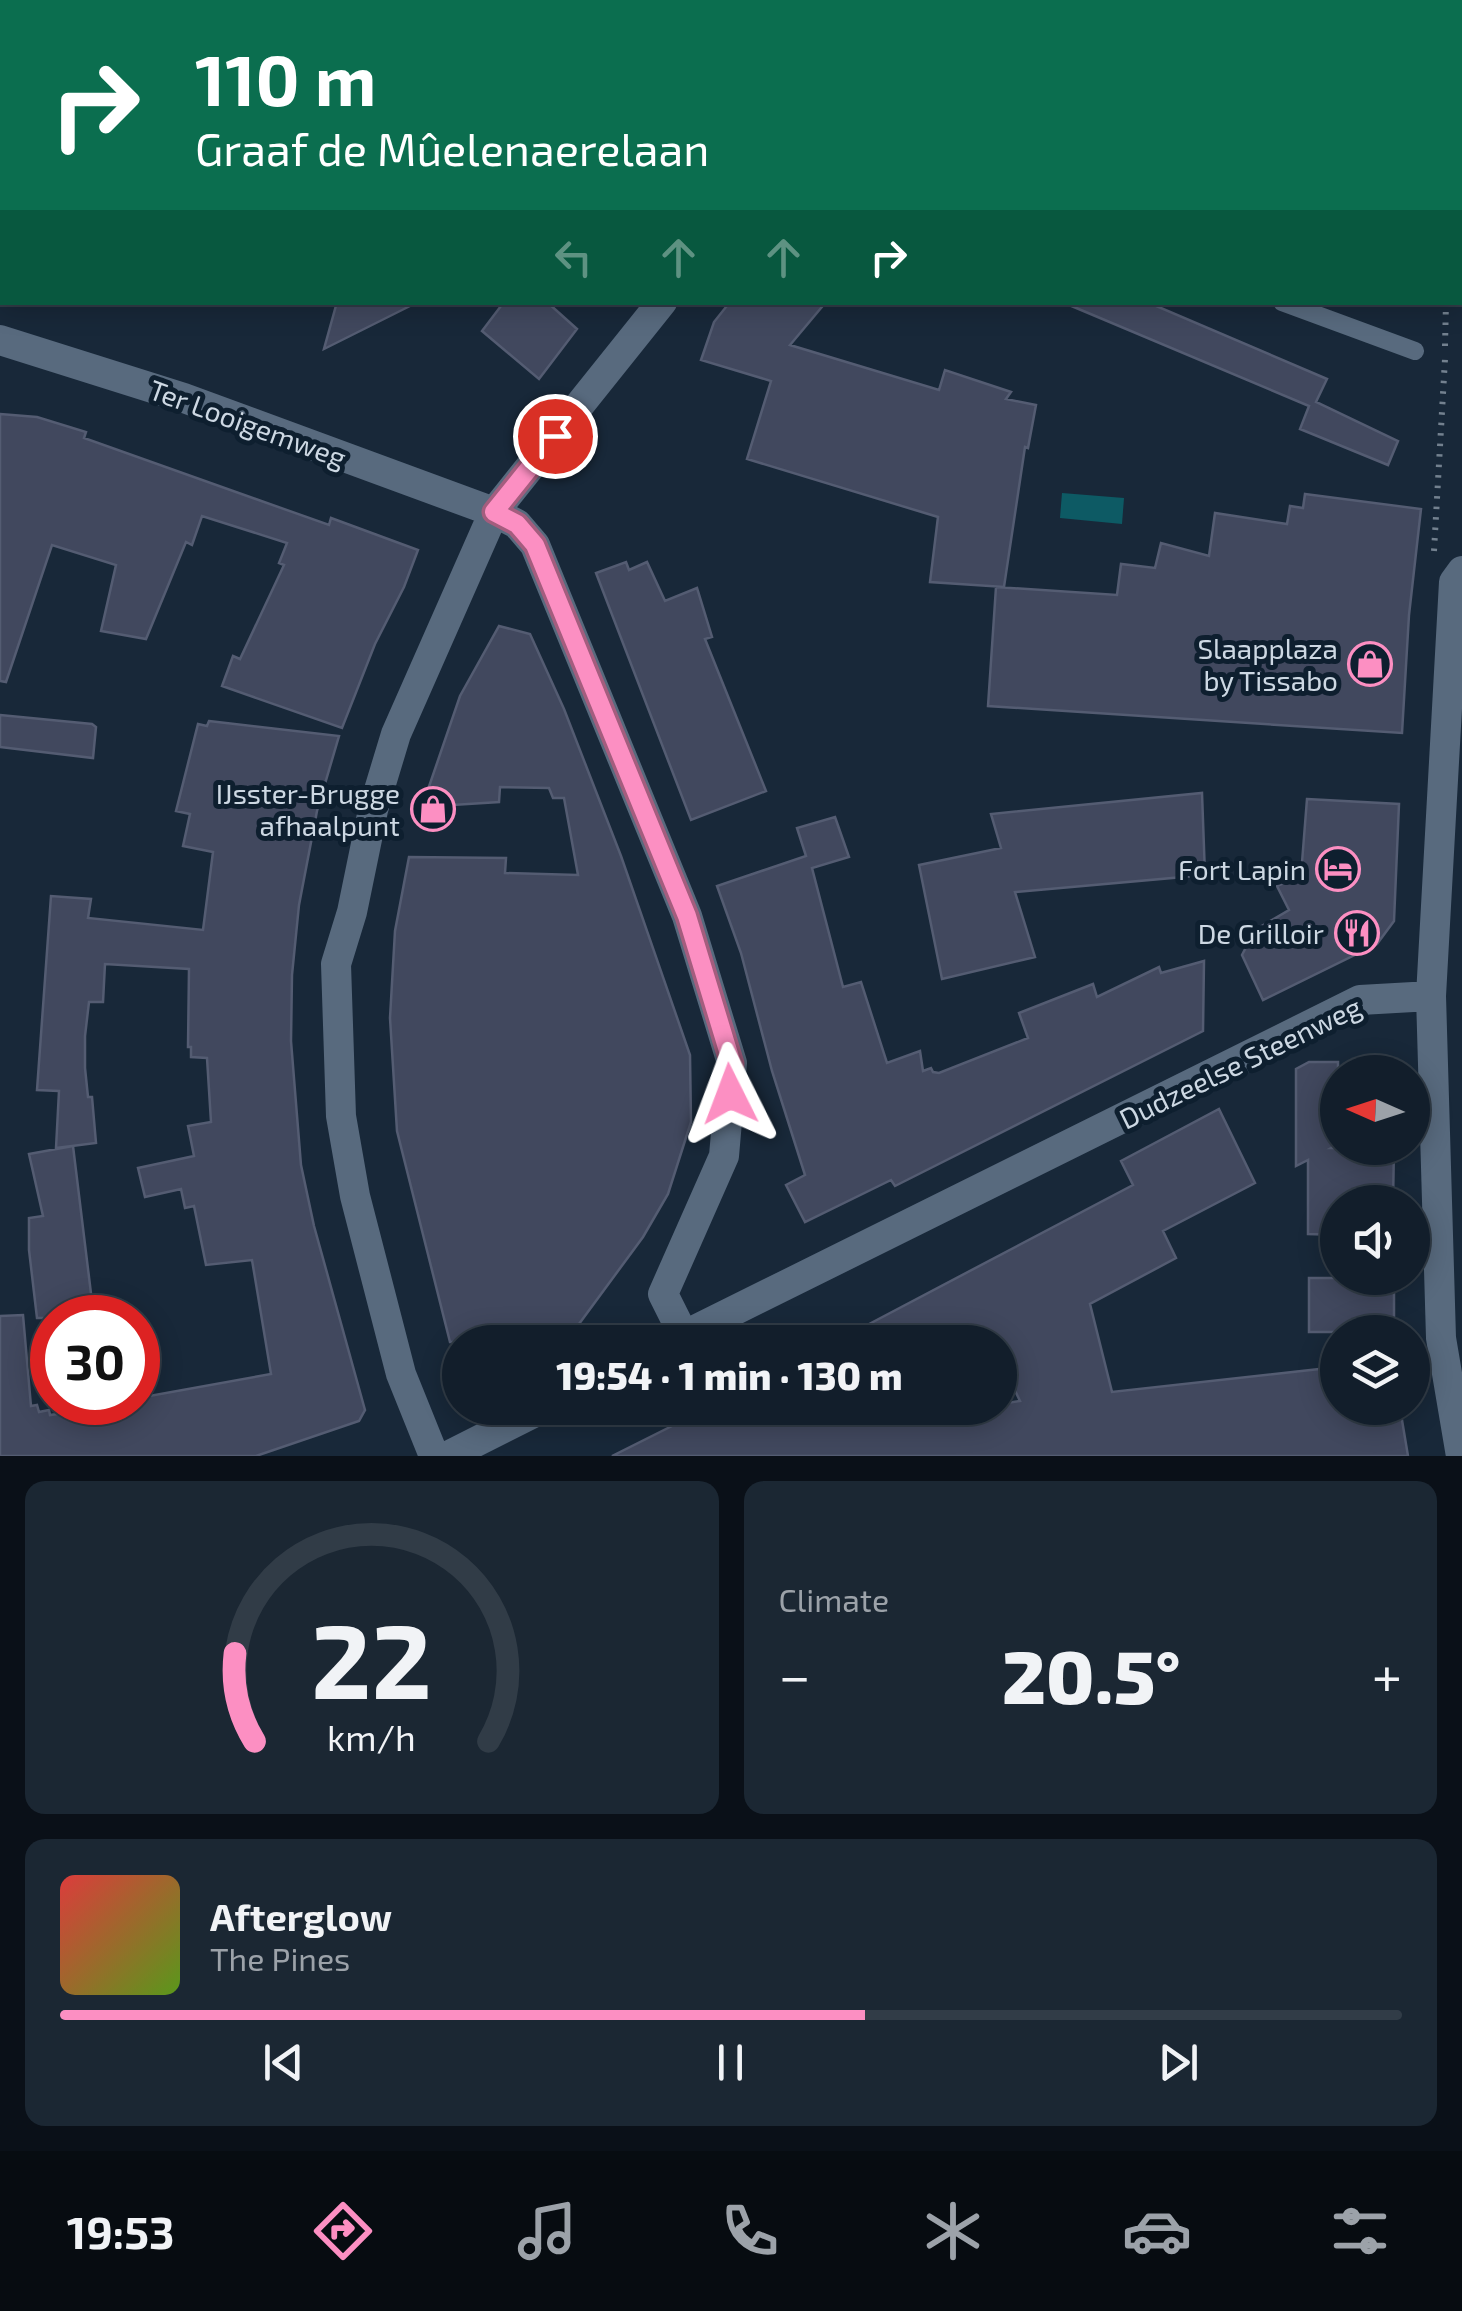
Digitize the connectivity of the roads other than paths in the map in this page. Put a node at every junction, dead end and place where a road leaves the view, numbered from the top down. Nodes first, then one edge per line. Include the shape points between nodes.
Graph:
1 (660, 305) edge
2 (1290, 305) edge
3 (0, 340) edge
4 (1415, 352) dead end
5 (494, 512) junction
6 (1462, 572) edge
7 (1432, 996) junction
8 (673, 1325) edge
9 (706, 1325) edge
10 (509, 1425) edge
11 (434, 1456) edge
12 (448, 1456) edge
13 (1461, 1456) edge

1 - 5 street
2 - 4 lane
3 - 5 street, Ter Looigemweg via 184,398
5 - 8 street, Ter Looigemweg via 517,524 535,545 687,916 732,1064 724,1156 663,1294
5 - 11 street via 396,734 336,964 341,1116 355,1196 401,1374
6 - 7 street via 1454,582
7 - 9 street, Dudzeelse Steenweg via 1360,1000
7 - 13 street via 1440,1338
10 - 12 street

